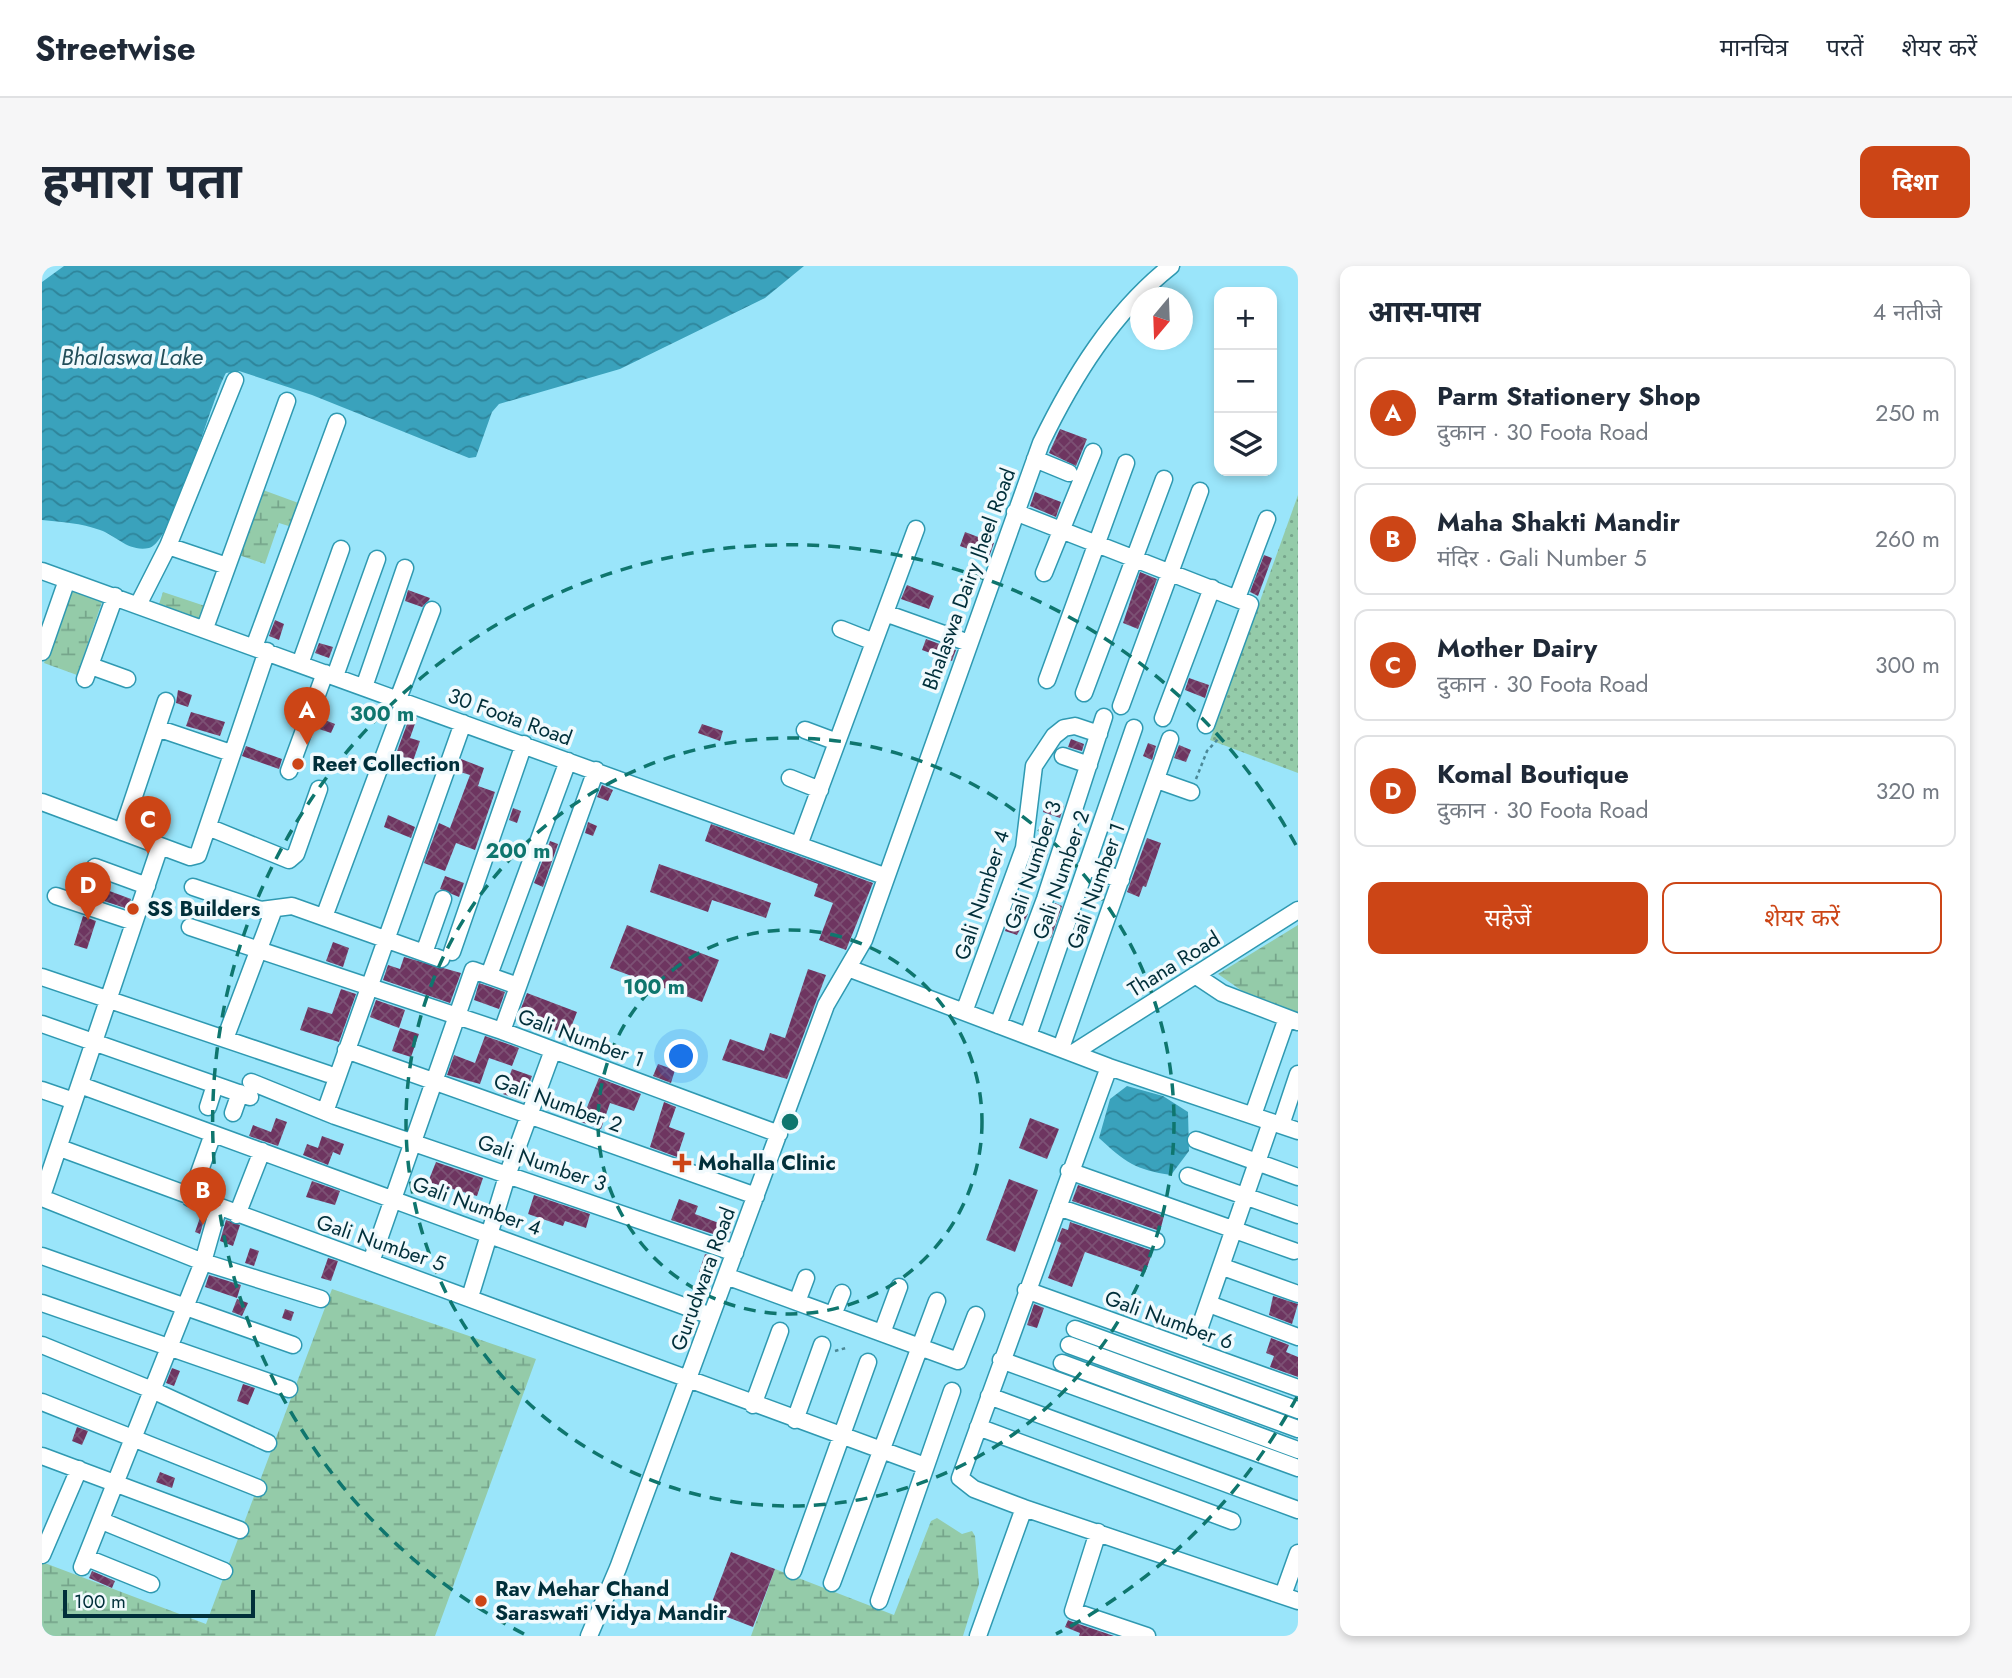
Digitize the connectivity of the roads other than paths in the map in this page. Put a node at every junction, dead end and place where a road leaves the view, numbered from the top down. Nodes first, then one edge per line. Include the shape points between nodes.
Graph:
1 (1171, 266) edge
2 (235, 380) dead end
3 (288, 401) dead end
4 (337, 422) dead end
5 (1093, 452) dead end
6 (1035, 459) junction
7 (1126, 463) dead end
8 (1069, 473) dead end
9 (1164, 479) dead end
10 (1200, 491) dead end
11 (1015, 512) junction
12 (1267, 519) dead end
13 (916, 529) dead end
14 (1061, 531) junction
15 (1095, 545) junction
16 (168, 546) junction
17 (341, 549) dead end
18 (1133, 558) junction
19 (377, 559) dead end
20 (227, 566) junction
21 (405, 568) dead end
22 (42, 571) edge
23 (1170, 571) junction
24 (1044, 573) dead end
25 (67, 580) junction
26 (1212, 588) junction
27 (115, 596) junction
28 (1237, 598) junction
29 (138, 605) junction
30 (432, 610) dead end
31 (885, 612) junction
32 (205, 628) junction
33 (841, 629) dead end
34 (874, 642) junction
35 (969, 643) junction
36 (260, 649) junction
37 (42, 652) edge
38 (300, 664) junction
39 (330, 675) junction
40 (127, 679) dead end
41 (1047, 680) dead end
42 (364, 687) junction
43 (1084, 693) dead end
44 (401, 700) junction
45 (166, 701) dead end
46 (1121, 706) dead end
47 (1104, 717) dead end
48 (1163, 718) dead end
49 (463, 723) junction
50 (1206, 725) dead end
51 (158, 728) junction
52 (1134, 728) dead end
53 (805, 730) dead end
54 (1099, 734) junction
55 (1170, 739) dead end
56 (837, 741) junction
57 (524, 744) junction
58 (231, 753) junction
59 (1063, 756) dead end
60 (568, 761) junction
61 (1089, 765) junction
62 (596, 770) junction
63 (289, 771) dead end
64 (790, 778) dead end
65 (1157, 780) junction
66 (319, 789) dead end
67 (820, 790) junction
68 (1191, 792) road end
69 (42, 802) edge
70 (208, 827) junction
71 (122, 832) junction
72 (799, 845) junction
73 (160, 846) junction
74 (1060, 854) junction
75 (1087, 864) junction
76 (95, 867) dead end
77 (884, 876) junction
78 (1121, 880) junction
79 (147, 886) junction
80 (193, 887) dead end
81 (56, 895) dead end
82 (443, 899) dead end
83 (274, 909) junction
84 (1298, 910) edge
85 (324, 917) junction
86 (135, 922) junction
87 (190, 927) dead end
88 (385, 939) junction
89 (864, 940) joint
90 (259, 950) junction
91 (424, 953) junction
92 (848, 968) junction
93 (489, 975) junction
94 (1195, 975) junction
95 (42, 977) edge
96 (368, 985) junction
97 (518, 986) junction
98 (108, 999) junction
99 (964, 1012) junction
100 (457, 1016) junction
101 (1292, 1020) edge
102 (42, 1024) edge
103 (998, 1025) junction
104 (502, 1031) junction
105 (1028, 1036) junction
106 (225, 1039) junction
107 (94, 1043) junction
108 (346, 1050) junction
109 (553, 1050) junction
110 (1067, 1050) junction
111 (1109, 1067) junction
112 (328, 1074) dead end
113 (1298, 1074) edge
114 (434, 1082) junction
115 (80, 1085) junction
116 (215, 1085) junction
117 (42, 1090) edge
118 (247, 1091) junction
119 (74, 1101) junction
120 (208, 1107) dead end
121 (233, 1113) dead end
122 (330, 1114) junction
123 (529, 1115) junction
124 (1253, 1115) junction
125 (1276, 1123) junction
126 (1298, 1131) edge
127 (779, 1134) junction
128 (220, 1136) junction
129 (1196, 1140) dead end
130 (413, 1142) junction
131 (60, 1148) junction
132 (262, 1151) junction
133 (1258, 1162) junction
134 (1069, 1171) junction
135 (508, 1173) junction
136 (1188, 1176) dead end
137 (1298, 1177) edge
138 (756, 1196) junction
139 (1247, 1196) junction
140 (42, 1197) edge
141 (190, 1198) junction
142 (394, 1198) junction
143 (1058, 1207) junction
144 (218, 1209) junction
145 (237, 1215) junction
146 (1298, 1215) edge
147 (1236, 1230) junction
148 (490, 1233) junction
149 (1156, 1241) dead end
150 (1296, 1251) edge
151 (735, 1253) junction
152 (42, 1256) edge
153 (203, 1262) junction
154 (371, 1262) junction
155 (1223, 1267) junction
156 (726, 1276) junction
157 (806, 1278) dead end
158 (899, 1287) dead end
159 (1026, 1290) junction
160 (842, 1293) dead end
161 (1298, 1294) edge
162 (470, 1297) junction
163 (321, 1299) dead end
164 (937, 1301) dead end
165 (797, 1302) junction
166 (42, 1303) edge
167 (1209, 1304) junction
168 (184, 1307) junction
169 (1082, 1310) junction
170 (833, 1315) junction
171 (976, 1315) dead end
172 (712, 1316) junction
173 (1075, 1329) junction
174 (1136, 1330) junction
175 (780, 1331) dead end
176 (882, 1333) junction
177 (1298, 1337) edge
178 (1194, 1344) dead end
179 (42, 1345) edge
180 (293, 1345) dead end
181 (822, 1345) dead end
182 (1069, 1345) junction
183 (920, 1347) junction
184 (168, 1348) junction
185 (1129, 1348) junction
186 (1001, 1360) junction
187 (868, 1362) dead end
188 (1062, 1363) junction
189 (1123, 1365) junction
190 (1238, 1367) junction
191 (1056, 1380) junction
192 (687, 1381) junction
193 (1116, 1383) junction
194 (1231, 1386) junction
195 (1298, 1388) edge
196 (289, 1389) dead end
197 (152, 1390) junction
198 (952, 1391) dead end
199 (989, 1396) junction
200 (1111, 1400) junction
201 (42, 1402) edge
202 (1225, 1403) junction
203 (753, 1405) junction
204 (1298, 1410) edge
205 (795, 1420) junction
206 (1218, 1421) junction
207 (978, 1427) junction
208 (1298, 1430) edge
209 (841, 1436) junction
210 (135, 1437) junction
211 (1212, 1437) junction
212 (268, 1443) dead end
213 (1298, 1450) edge
214 (884, 1451) junction
215 (42, 1456) edge
216 (925, 1466) junction
217 (1298, 1468) edge
218 (79, 1469) junction
219 (117, 1483) junction
220 (258, 1488) dead end
221 (1024, 1508) junction
222 (1298, 1510) edge
223 (102, 1521) junction
224 (1232, 1521) dead end
225 (240, 1530) dead end
226 (1098, 1532) junction
227 (1298, 1553) edge
228 (42, 1555) edge
229 (223, 1570) dead end
230 (793, 1571) dead end
231 (832, 1583) dead end
232 (151, 1584) dead end
233 (1291, 1598) edge
234 (878, 1601) dead end
235 (589, 1636) edge
236 (978, 1636) edge
237 (1147, 1636) edge

1 - 6 street, Bhalaswa Dairy Jheel Road via 1117,318 1061,401
2 - 16 street
3 - 20 street
4 - 36 street
5 - 14 street
6 - 8 street
6 - 11 street, Bhalaswa Dairy Jheel Road
7 - 15 street
9 - 18 street
10 - 23 street
11 - 14 street
11 - 35 street, Bhalaswa Dairy Jheel Road
12 - 28 street
13 - 31 street via 899,590
14 - 15 street
14 - 24 street
15 - 18 street
15 - 41 street
16 - 20 street
16 - 29 street
17 - 38 street
18 - 23 street
18 - 43 street
19 - 39 street
20 - 32 street
21 - 42 street
22 - 25 street, 30 Foota Road
23 - 26 street
23 - 46 street
25 - 27 street, 30 Foota Road
25 - 37 street
26 - 28 street
26 - 48 street
27 - 29 street, 30 Foota Road
27 - 40 street via 88,673
28 - 50 street via 1250,604
29 - 32 street, 30 Foota Road
30 - 44 street
31 - 34 street
31 - 35 street
32 - 36 street, 30 Foota Road
33 - 34 street
34 - 56 street
35 - 77 street, Bhalaswa Dairy Jheel Road
36 - 38 street, 30 Foota Road
36 - 58 street
38 - 39 street, 30 Foota Road
39 - 42 street, 30 Foota Road
39 - 63 street
42 - 44 street, 30 Foota Road
44 - 49 street, 30 Foota Road
44 - 85 street
45 - 51 street
47 - 54 street, Gali Number 3
49 - 57 street, 30 Foota Road
49 - 88 street
51 - 58 street
51 - 71 street
52 - 75 street, Gali Number 2
53 - 56 street
54 - 61 street, Gali Number 3
54 - 99 street, Gali Number 4 via 1074,726 1064,728 1034,766 1024,848
55 - 65 street, Gali Number 1
56 - 67 street
57 - 60 street, 30 Foota Road
57 - 91 street via 447,955
58 - 70 street
59 - 61 street
60 - 62 street, 30 Foota Road
60 - 93 street
61 - 74 street, Gali Number 3
62 - 72 street, 30 Foota Road
62 - 97 street
64 - 67 street
65 - 68 street
65 - 78 street, Gali Number 1
66 - 70 street via 296,855 289,860
67 - 72 street
69 - 71 street
70 - 73 street via 198,855 190,857
71 - 73 street
72 - 77 street, 30 Foota Road
73 - 79 street
74 - 75 street
74 - 103 street, Gali Number 3
75 - 78 street
75 - 105 street, Gali Number 2
76 - 79 street
77 - 89 street, Bhalaswa Dairy Jheel Road
78 - 110 street, Gali Number 1
79 - 86 street
80 - 83 street via 261,910
81 - 86 street
82 - 91 street
83 - 85 street via 285,905
83 - 90 street
84 - 94 street, Thana Road
85 - 88 street
86 - 98 street
87 - 90 street, Gali Number 1
88 - 91 street
88 - 96 street
89 - 92 street, Gurudwara Road
90 - 96 street, Gali Number 1
90 - 106 street
92 - 99 street
92 - 127 street, Gurudwara Road via 826,1005
93 - 97 street
93 - 100 street via 473,970
94 - 101 street via 1222,993
94 - 110 street, Thana Road
95 - 98 street
96 - 100 street, Gali Number 1
96 - 108 street
97 - 104 street
98 - 106 street
98 - 107 street
99 - 103 street
100 - 104 street, Gali Number 1
100 - 114 street
101 - 124 street
102 - 107 street
103 - 105 street
104 - 109 street, Gali Number 1
105 - 110 street
106 - 112 street
107 - 115 street
107 - 116 street
108 - 114 street, Gali Number 2
108 - 122 street
109 - 123 street
109 - 127 street, Gali Number 1
110 - 111 street
111 - 124 street
111 - 134 street
113 - 125 street
114 - 123 street, Gali Number 2
114 - 130 street
115 - 119 street
115 - 128 street, Gali Number 4
116 - 118 street
116 - 120 street
117 - 119 street
118 - 121 street
118 - 122 street, Gali Number 3
119 - 131 street
122 - 130 street, Gali Number 3
123 - 135 street
123 - 138 street, Gali Number 2
124 - 125 street
125 - 126 street
125 - 133 street
127 - 138 street, Gurudwara Road
128 - 132 street, Gali Number 4
128 - 141 street
129 - 133 street
130 - 135 street, Gali Number 3
130 - 142 street
131 - 140 street
131 - 141 street, Gali Number 5
132 - 142 street, Gali Number 4
132 - 145 street
133 - 137 street
133 - 139 street
134 - 143 street
134 - 147 street
135 - 148 street
135 - 151 street, Gali Number 3
136 - 139 street
138 - 151 street, Gurudwara Road
139 - 146 street
139 - 147 street
140 - 153 street
141 - 144 street, Gali Number 5
142 - 148 street, Gali Number 4
142 - 154 street
143 - 149 street
143 - 159 street
144 - 145 street, Gali Number 5
144 - 153 street
145 - 154 street, Gali Number 5
147 - 150 street
147 - 155 street
148 - 162 street
148 - 172 street, Gali Number 4
151 - 156 street, Gurudwara Road
152 - 168 street
153 - 163 street
153 - 168 street
154 - 162 street, Gali Number 5
155 - 161 street
155 - 167 street
156 - 165 street
156 - 172 street, Gurudwara Road
157 - 165 street
158 - 176 street
159 - 169 street, Gali Number 6
159 - 186 street
160 - 170 street
162 - 192 street, Gali Number 5
164 - 183 street
165 - 170 street
166 - 184 street
167 - 177 street
167 - 178 street
168 - 180 street
168 - 184 street
169 - 173 street
169 - 174 street, Gali Number 6
170 - 176 street
171 - 183 street via 958,1361
172 - 192 street, Gurudwara Road
173 - 182 street
173 - 185 street
174 - 185 street
174 - 190 street, Gali Number 6
175 - 203 street
176 - 183 street
179 - 197 street
181 - 205 street
182 - 188 street
182 - 189 street
183 - 214 street
184 - 196 street
184 - 197 street
185 - 189 street
185 - 194 street
186 - 191 street
186 - 199 street
187 - 209 street
188 - 191 street
188 - 193 street
189 - 193 street
189 - 202 street
190 - 194 street
190 - 195 street, Gali Number 6
191 - 200 street
192 - 203 street, Gali Number 5
192 - 235 street, Gurudwara Road
193 - 200 street
193 - 206 street
194 - 202 street
194 - 204 street
197 - 210 street
197 - 212 street
198 - 216 street
199 - 207 street
199 - 222 street
200 - 211 street
201 - 210 street
202 - 206 street
202 - 208 street
203 - 205 street, Gali Number 5
205 - 209 street, Gali Number 5
206 - 211 street
206 - 213 street
207 - 221 street via 960,1478 974,1489
207 - 224 street
209 - 214 street, Gali Number 5
209 - 230 street
210 - 219 street
210 - 220 street
211 - 217 street
214 - 216 street, Gali Number 5
214 - 231 street
215 - 218 street
216 - 234 street
218 - 219 street
218 - 228 street
219 - 223 street
219 - 225 street
221 - 226 street
221 - 236 street
223 - 229 street
223 - 232 street via 85,1562
226 - 233 street
226 - 237 street via 1073,1611
227 - 233 street

